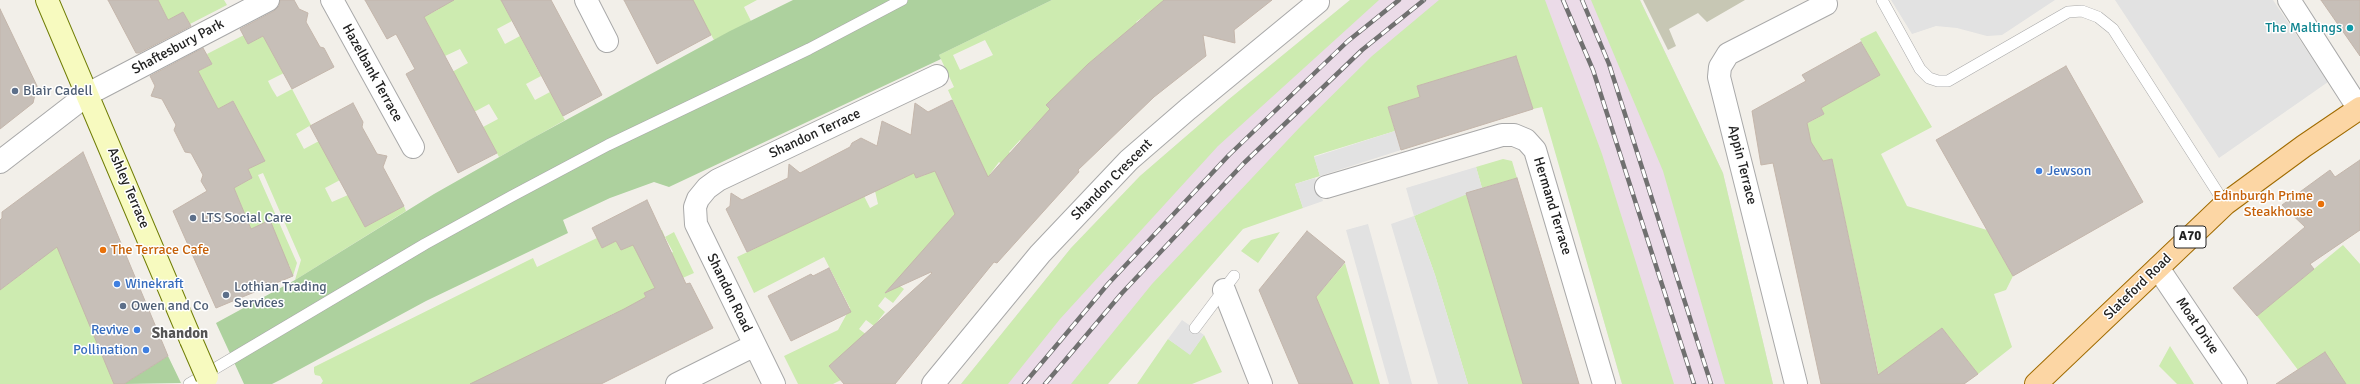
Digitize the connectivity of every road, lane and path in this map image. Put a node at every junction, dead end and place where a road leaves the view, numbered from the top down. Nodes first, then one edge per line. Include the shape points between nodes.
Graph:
1 (47, 0) edge
2 (268, 0) edge
3 (332, 0) edge
4 (586, 0) edge
5 (902, 0) edge
6 (1882, 0) edge
7 (2289, 0) edge
8 (1318, 2) dead end
9 (1826, 4) dead end
10 (607, 41) dead end
11 (937, 76) dead end
12 (88, 94) junction
13 (2360, 108) edge
14 (413, 147) dead end
15 (0, 162) edge
16 (1326, 187) dead end
17 (698, 199) joint
18 (2225, 204) junction
19 (2158, 268) junction
20 (1229, 283) joint
21 (1195, 328) dead end
22 (755, 345) junction
23 (202, 382) edge
24 (677, 384) edge
25 (774, 384) edge
26 (933, 384) edge
27 (1261, 384) edge
28 (1604, 384) edge
29 (1796, 384) edge
30 (2036, 384) edge
31 (2236, 384) edge

1 - 12 street, Ashley Terrace
2 - 12 street, Shaftesbury Park
3 - 14 street, Hazelbank Terrace
4 - 10 street
5 - 23 lane via 608,145 512,196 425,244
6 - 18 lane via 1920,69 1929,78 1938,81 1948,81 2068,12 2082,11 2098,17 2113,29
7 - 13 street
8 - 26 street, Shandon Crescent via 1129,160 1040,254
9 - 29 street, Appin Terrace via 1728,54 1720,67 1719,77
11 - 17 street, Shandon Terrace via 718,180
12 - 15 street, Shaftesbury Park
12 - 23 street, Ashley Terrace, bridge via 191,340
13 - 18 main road, Slateford Road / A70
16 - 28 street, Hermand Terrace via 1502,135 1514,135 1526,140 1535,150
17 - 22 street, Shandon Road via 694,212 696,224
18 - 19 main road, Slateford Road / A70
19 - 30 main road, Slateford Road / A70
19 - 31 street, Moat Drive
20 - 21 lane
20 - 27 street
22 - 24 street
22 - 25 street, Shandon Road

